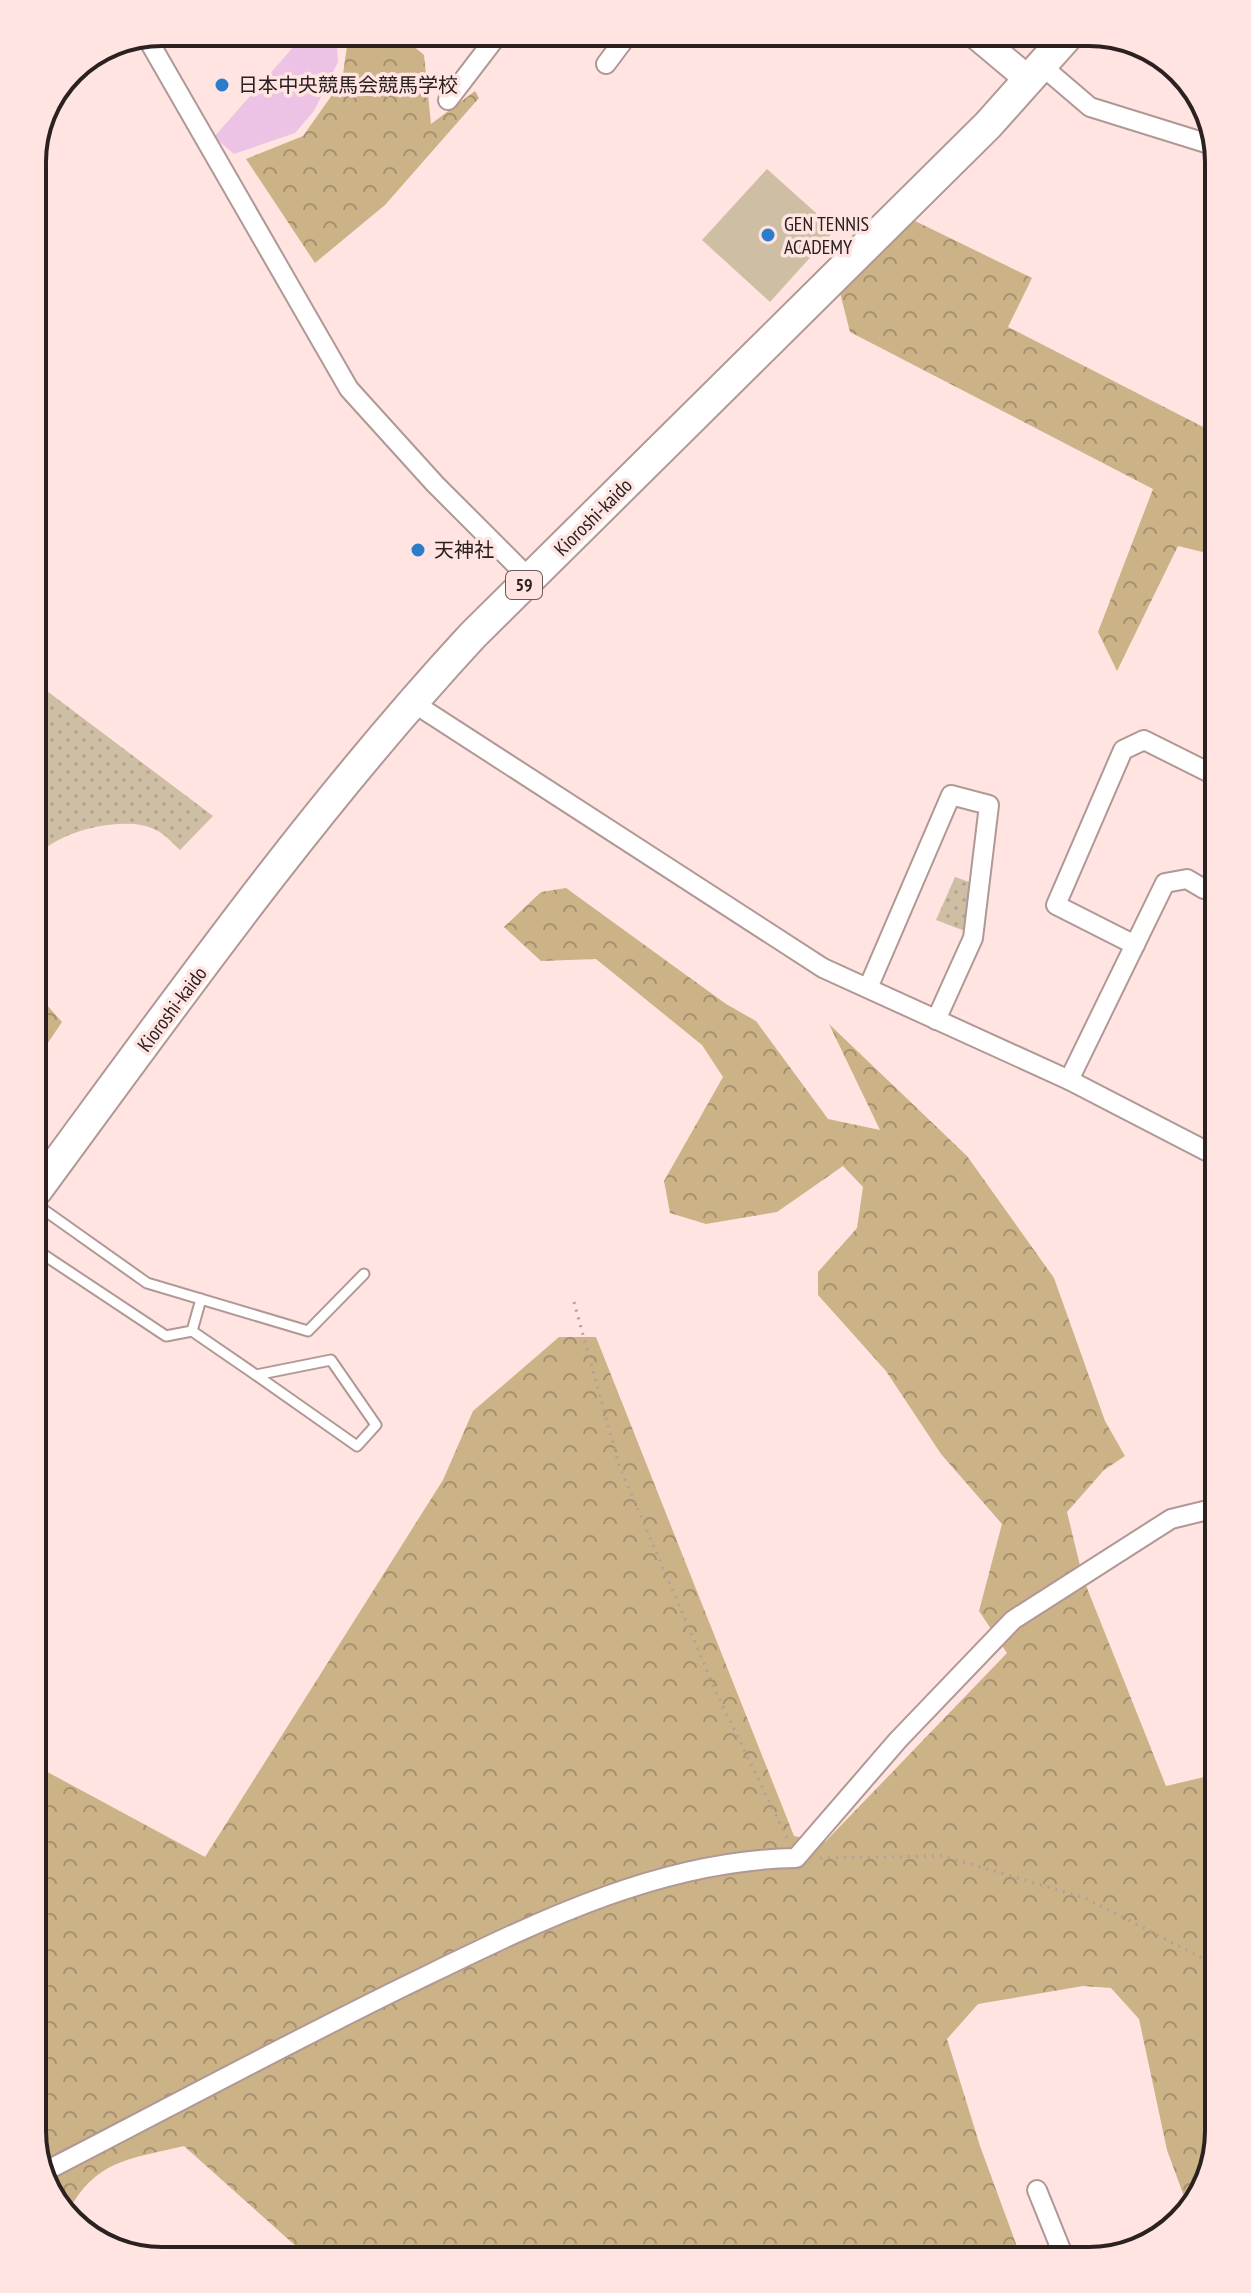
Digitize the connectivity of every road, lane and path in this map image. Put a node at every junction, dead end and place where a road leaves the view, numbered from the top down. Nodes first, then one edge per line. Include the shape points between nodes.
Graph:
1 (484, 46) edge
2 (620, 46) edge
3 (994, 46) edge
4 (1059, 46) edge
5 (152, 47) edge
6 (606, 64) dead end
7 (1035, 73) junction
8 (448, 100) dead end
9 (1203, 142) edge
10 (530, 579) junction
11 (412, 702) junction
12 (1205, 770) edge
13 (1205, 889) edge
14 (1135, 945) junction
15 (868, 988) junction
16 (936, 1020) junction
17 (1069, 1080) junction
18 (1205, 1150) edge
19 (46, 1178) edge
20 (46, 1211) edge
21 (46, 1256) edge
22 (364, 1274) dead end
23 (201, 1299) junction
24 (574, 1302) dead end
25 (192, 1331) junction
26 (256, 1375) junction
27 (1205, 1511) edge
28 (796, 1858) junction
29 (1205, 1959) edge
30 (53, 2168) edge
31 (1037, 2190) dead end
32 (1060, 2247) edge

1 - 8 street
2 - 6 street
3 - 7 street
4 - 7 main road, Kioroshi-kaido / 59
5 - 10 street via 349,389
7 - 9 street via 1090,107
7 - 10 main road, Kioroshi-kaido / 59
10 - 11 main road, Kioroshi-kaido / 59
11 - 15 street via 823,968
11 - 19 main road, Kioroshi-kaido / 59 via 287,857
12 - 14 street via 1144,740 1123,750 1056,905
13 - 14 street via 1187,879 1165,883
14 - 17 street
15 - 16 street
15 - 16 street via 951,795 989,805 973,938
16 - 17 street
17 - 18 street
20 - 23 lane via 147,1283
21 - 25 lane via 166,1336
22 - 23 lane via 308,1331
23 - 25 lane
24 - 28 path via 619,1465 717,1694
25 - 26 lane
26 - 26 lane via 331,1360 376,1425 357,1446
27 - 28 street via 1171,1519 1013,1620 898,1740
28 - 29 path via 943,1856 1085,1898
28 - 30 street via 680,1872 540,1921
31 - 32 street

